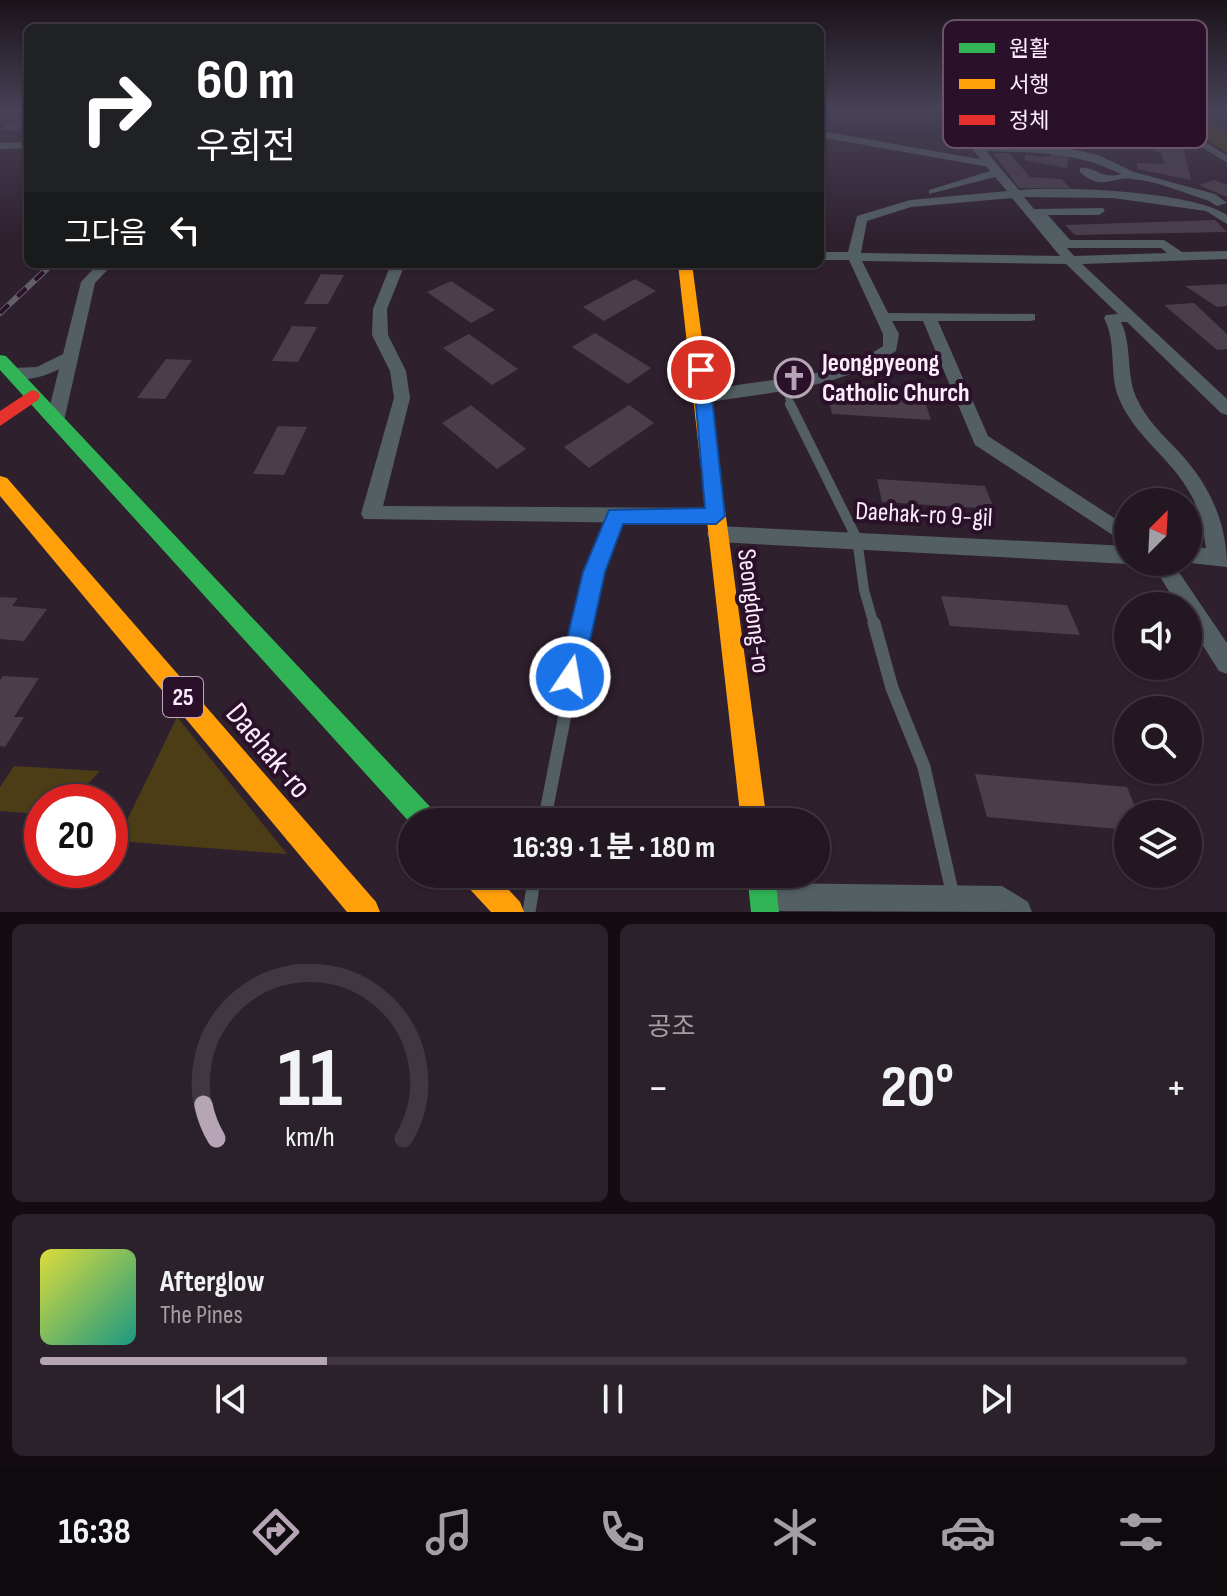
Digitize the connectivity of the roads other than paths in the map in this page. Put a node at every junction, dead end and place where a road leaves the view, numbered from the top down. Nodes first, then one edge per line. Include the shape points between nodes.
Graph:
1 (932, 154) edge
2 (981, 154) edge
3 (1078, 154) edge
4 (992, 168) junction
5 (1130, 174) junction
6 (1013, 192) junction
7 (1093, 194) junction
8 (918, 203) junction
9 (1227, 207) edge
10 (1099, 211) dead end
11 (1227, 220) edge
12 (1227, 255) edge
13 (824, 256) edge
14 (854, 257) junction
15 (1179, 257) junction
16 (1070, 260) junction
17 (102, 268) edge
18 (396, 268) edge
19 (686, 268) edge
20 (883, 317) junction
21 (929, 317) junction
22 (1030, 317) dead end
23 (1130, 318) junction
24 (68, 358) junction
25 (6, 366) edge
26 (784, 382) junction
27 (32, 396) junction
28 (705, 397) junction
29 (1225, 405) edge
30 (0, 420) edge
31 (59, 426) junction
32 (0, 483) edge
33 (616, 516) junction
34 (716, 525) junction
35 (1114, 528) edge
36 (857, 539) junction
37 (1114, 554) edge
38 (1202, 556) edge
39 (1223, 557) edge
40 (1170, 576) edge
41 (1227, 663) edge
42 (414, 808) edge
43 (547, 808) edge
44 (752, 808) edge
45 (488, 888) edge
46 (533, 888) edge
47 (763, 894) edge
48 (955, 902) junction
49 (366, 912) edge
50 (510, 912) edge
51 (529, 912) edge
52 (1018, 912) edge

1 - 4 lane
2 - 4 street
3 - 5 street
4 - 6 street
4 - 8 street via 938,189
5 - 7 street via 1110,181 1081,174
5 - 9 street via 1211,197
6 - 7 street
6 - 8 street
6 - 16 street
7 - 11 street via 1209,208
8 - 14 street via 861,219
10 - 15 street via 1039,211 1066,244 1164,244
12 - 15 street
13 - 14 street
14 - 16 street
14 - 20 street
15 - 16 street
16 - 23 street
17 - 24 street via 88,282
18 - 33 street, Daehak-ro 9-gil via 380,309 380,335 398,371 402,398 371,514
19 - 28 main road, Seongdong-ro
20 - 21 street
20 - 26 street via 891,348 876,361
21 - 22 street
21 - 35 street via 981,440
23 - 29 street
23 - 39 street via 1111,318 1128,398 1199,491
24 - 25 street via 40,372
24 - 31 street
25 - 27 main road
26 - 28 street
26 - 36 lane via 793,413
27 - 30 main road
27 - 31 main road
28 - 34 main road, Seongdong-ro
31 - 42 main road
32 - 49 main road, Daehak-ro / 25
33 - 34 street, Daehak-ro 9-gil
33 - 43 lane via 581,625
34 - 36 street, Daehak-ro 9-gil
34 - 44 main road, Seongdong-ro
36 - 37 street, Daehak-ro 9-gil
36 - 48 lane via 864,590 892,688 924,767
38 - 39 street
40 - 41 street
45 - 50 main road
46 - 51 lane
47 - 48 street
48 - 52 street via 1002,900

